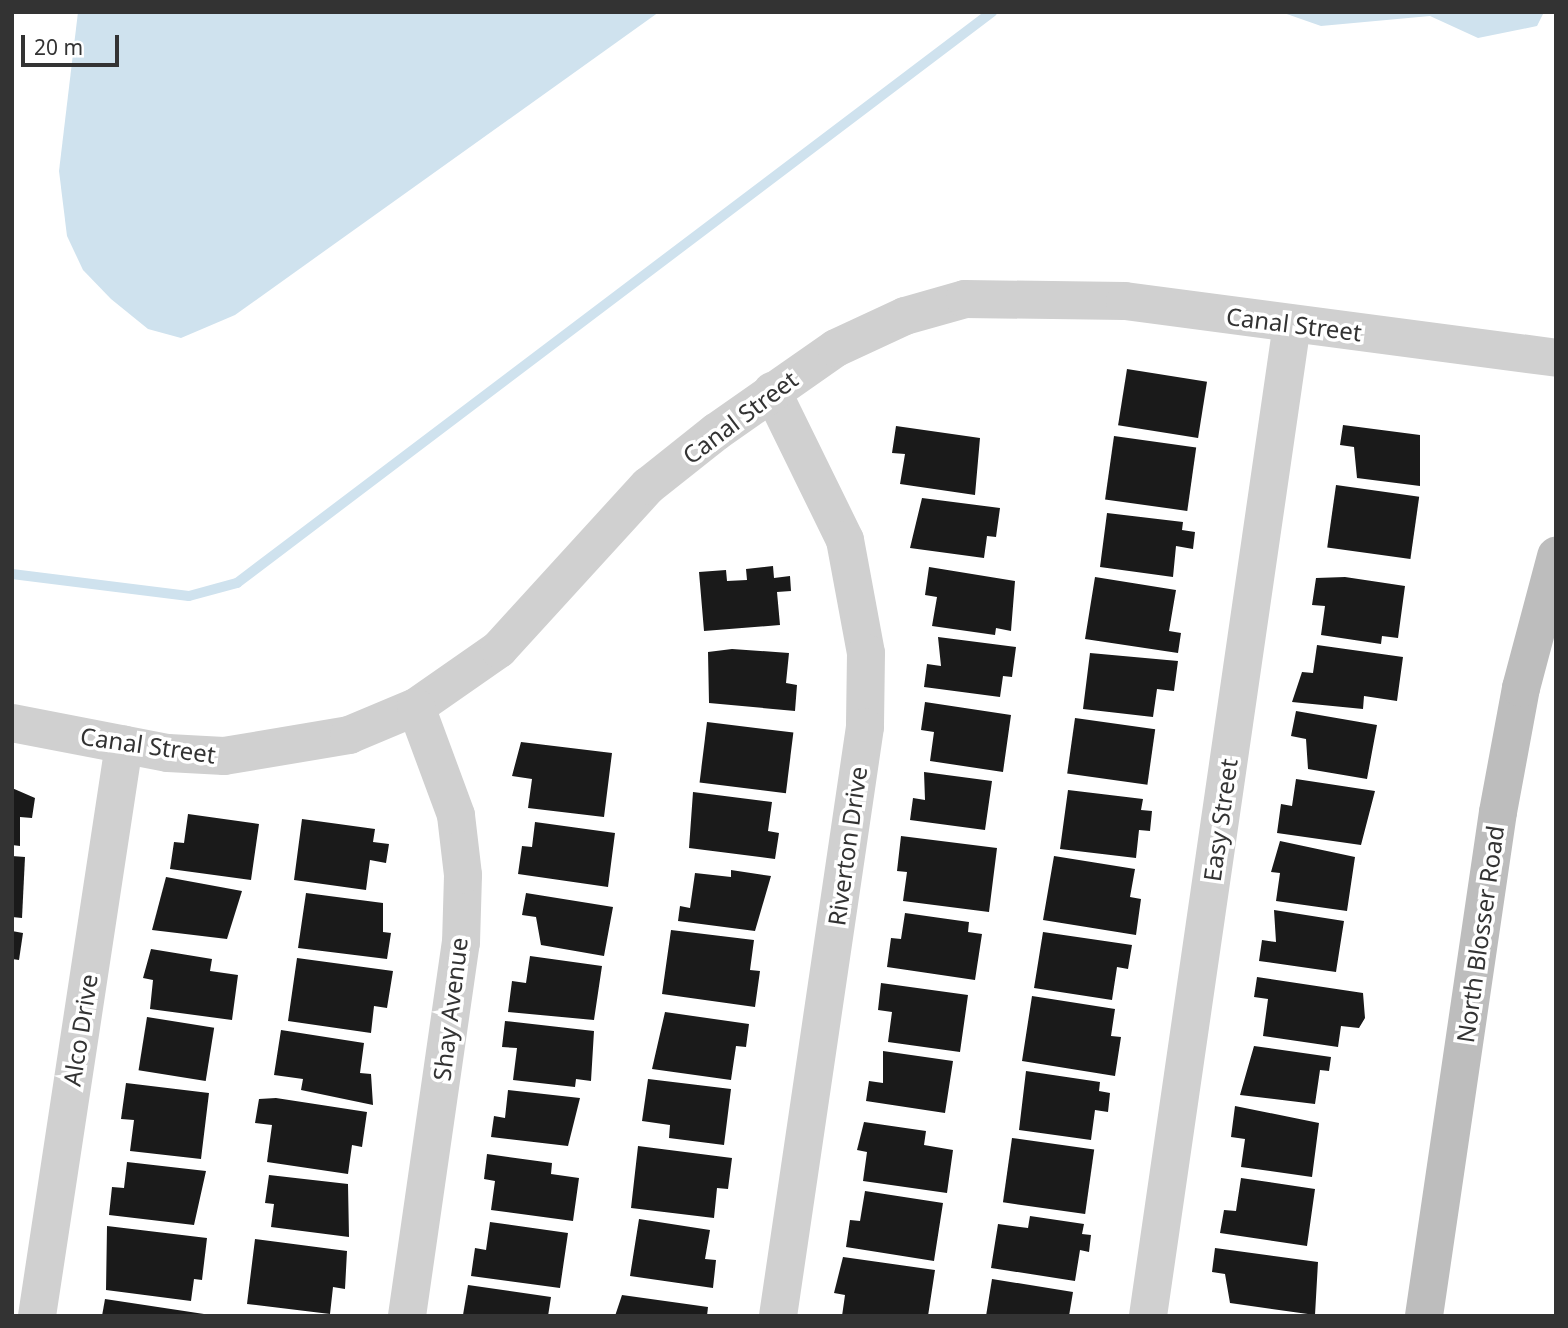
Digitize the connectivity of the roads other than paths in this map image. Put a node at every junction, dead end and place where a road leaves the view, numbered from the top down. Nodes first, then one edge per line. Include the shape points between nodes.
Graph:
1 (1292, 324) junction
2 (1556, 358) edge
3 (772, 391) junction
4 (1556, 556) edge
5 (415, 707) junction
6 (12, 723) edge
7 (124, 745) junction
8 (37, 1316) edge
9 (407, 1316) edge
10 (778, 1316) edge
11 (1148, 1316) edge
12 (1424, 1316) edge

1 - 2 street, Canal Street
1 - 3 street, Canal Street via 1125,302 965,299 905,316 836,348
1 - 11 street, Easy Street
3 - 5 street, Canal Street via 649,486 499,649
3 - 10 street, Riverton Drive via 845,540 866,653 865,727
4 - 12 street, North Blosser Road via 1521,688 1498,812
5 - 7 street, Canal Street via 349,735 291,749 224,756
5 - 9 street, Shay Avenue via 456,815 463,875 461,943
6 - 7 street, Canal Street
7 - 8 street, Alco Drive

